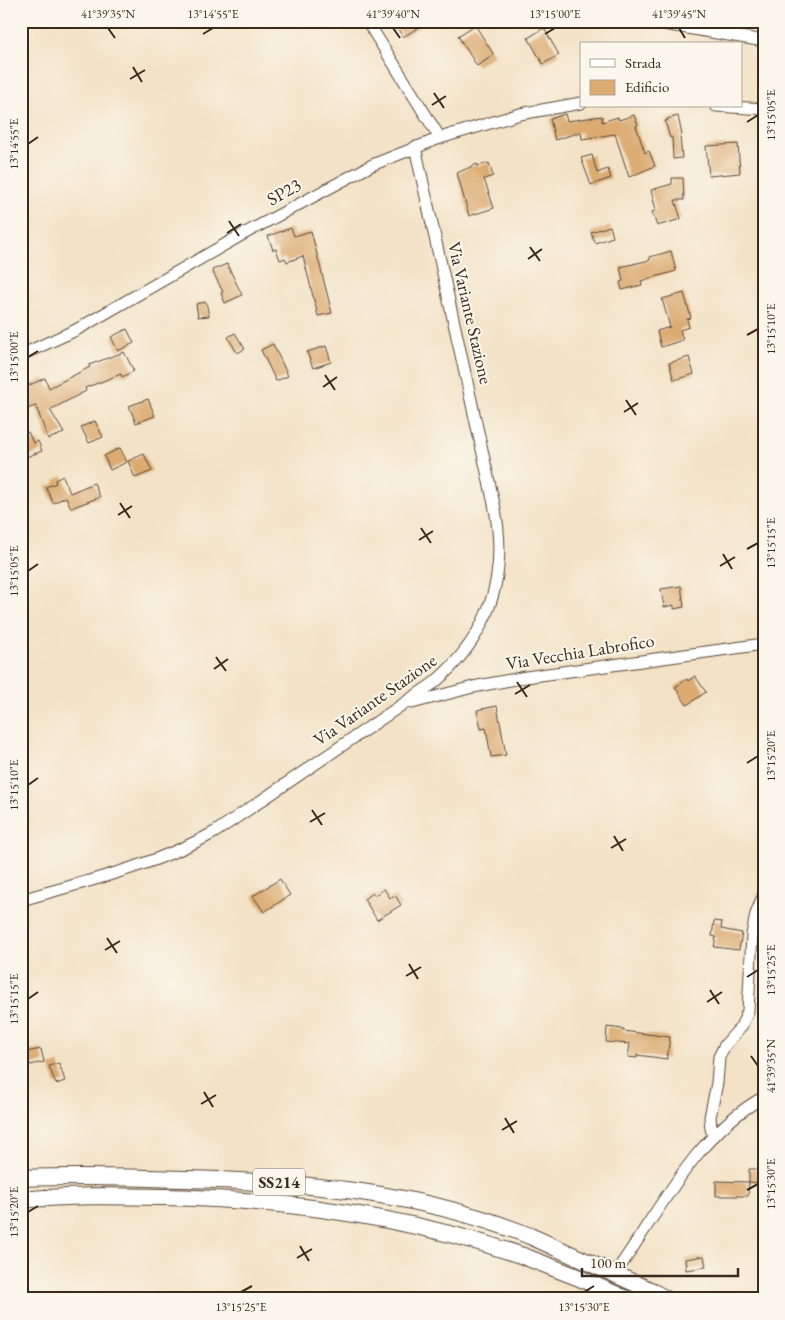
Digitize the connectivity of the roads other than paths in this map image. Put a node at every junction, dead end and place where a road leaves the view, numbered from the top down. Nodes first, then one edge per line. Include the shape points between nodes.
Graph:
1 (367, 21) edge
2 (646, 21) edge
3 (764, 41) edge
4 (580, 103) edge
5 (742, 108) edge
6 (764, 109) edge
7 (440, 138) junction
8 (415, 147) junction
9 (21, 355) edge
10 (764, 644) edge
11 (403, 705) junction
12 (764, 894) edge
13 (21, 900) edge
14 (764, 1097) edge
15 (714, 1136) junction
16 (21, 1178) edge
17 (21, 1200) edge
18 (621, 1265) dead end
19 (626, 1299) edge
20 (666, 1299) edge

1 - 7 street
2 - 3 street
4 - 7 street, SP23 / SP23 via 520,114
5 - 6 street
7 - 8 street, SP23 / SP23
8 - 9 street, SP23 / SP23 via 351,175 76,330
8 - 11 street, Via Variante Stazione via 496,514 500,556 493,598 471,643 446,673
10 - 11 street, Via Vecchia Labrofico via 513,679
11 - 13 street, Via Variante Stazione via 239,817 192,844 114,874
12 - 15 street via 752,935 748,1011 741,1027 724,1045 718,1057 710,1117
14 - 15 street via 738,1114
15 - 18 street via 674,1185
16 - 20 highway, SS214, bridge via 71,1176 279,1182 398,1198 445,1208 530,1236
17 - 19 highway, SS214, bridge via 86,1195 215,1198 360,1214 471,1239 523,1256

